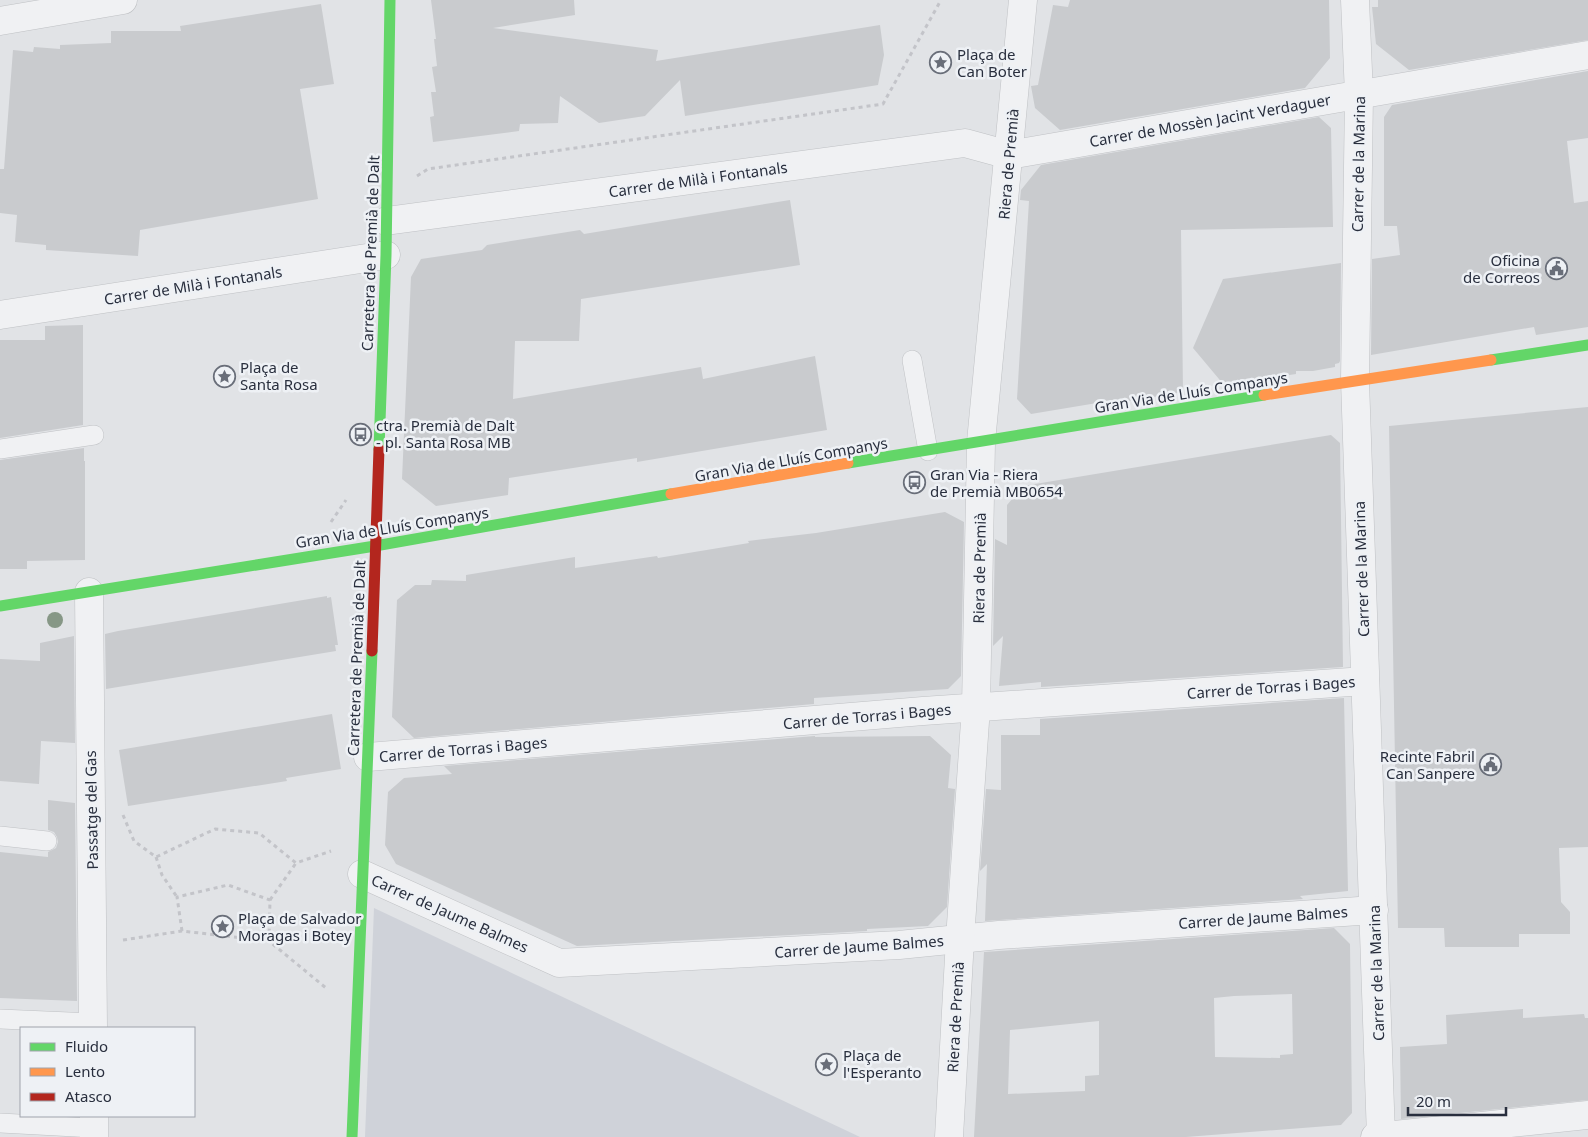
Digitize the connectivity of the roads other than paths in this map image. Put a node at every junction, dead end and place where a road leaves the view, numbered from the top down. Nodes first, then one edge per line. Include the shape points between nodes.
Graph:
1 (123, 0) edge
2 (390, 0) edge
3 (1023, 0) edge
4 (1355, 0) edge
5 (0, 21) edge
6 (1588, 55) edge
7 (1359, 94) junction
8 (1009, 155) junction
9 (386, 222) junction
10 (386, 255) junction
11 (0, 315) edge
12 (1588, 345) edge
13 (912, 360) dead end
14 (1355, 380) junction
15 (94, 435) dead end
16 (981, 442) junction
17 (0, 450) edge
18 (928, 451) junction
19 (375, 546) junction
20 (89, 592) junction
21 (0, 606) edge
22 (1365, 681) junction
23 (976, 707) junction
24 (368, 757) junction
25 (0, 836) edge
26 (47, 841) dead end
27 (362, 874) junction
28 (1374, 910) junction
29 (960, 939) junction
30 (0, 1019) edge
31 (93, 1026) edge
32 (1588, 1116) edge
33 (0, 1124) edge
34 (94, 1127) edge
35 (352, 1137) edge
36 (949, 1137) edge
37 (1375, 1137) edge
38 (1381, 1137) edge

1 - 5 street
2 - 9 street, Carretera de Premià de Dalt
3 - 8 street, Riera de Premià
4 - 7 street, Carrer de la Marina
6 - 7 street, Carrer de Mossèn Jacint Verdaguer
7 - 8 street, Carrer de Mossèn Jacint Verdaguer
7 - 14 street, Carrer de la Marina
8 - 9 street, Carrer de Milà i Fontanals via 966,143
8 - 16 street, Riera de Premià
9 - 10 street, Carretera de Premià de Dalt
10 - 11 street, Carrer de Milà i Fontanals
10 - 19 street, Carretera de Premià de Dalt
12 - 14 street, Gran Via de Lluís Companys
13 - 18 lane
14 - 16 street, Gran Via de Lluís Companys
14 - 22 street, Carrer de la Marina
15 - 17 lane
16 - 18 street, Gran Via de Lluís Companys
16 - 23 street, Riera de Premià
18 - 19 street, Gran Via de Lluís Companys
19 - 20 street, Gran Via de Lluís Companys
19 - 24 street, Carretera de Premià de Dalt
20 - 21 street, Gran Via de Lluís Companys
20 - 31 street, Passatge del Gas
22 - 23 street, Carrer de Torras i Bages
22 - 28 street, Carrer de la Marina
23 - 24 street, Carrer de Torras i Bages
23 - 29 street, Riera de Premià
24 - 27 street, Carretera de Premià de Dalt
25 - 26 lane
27 - 29 street, Carrer de Jaume Balmes via 559,963
27 - 35 street, Carretera de Premià de Dalt
28 - 29 street, Carrer de Jaume Balmes
28 - 38 street, Carrer de la Marina
29 - 36 street, Riera de Premià
30 - 31 lane
32 - 38 street
33 - 34 lane
37 - 38 street

